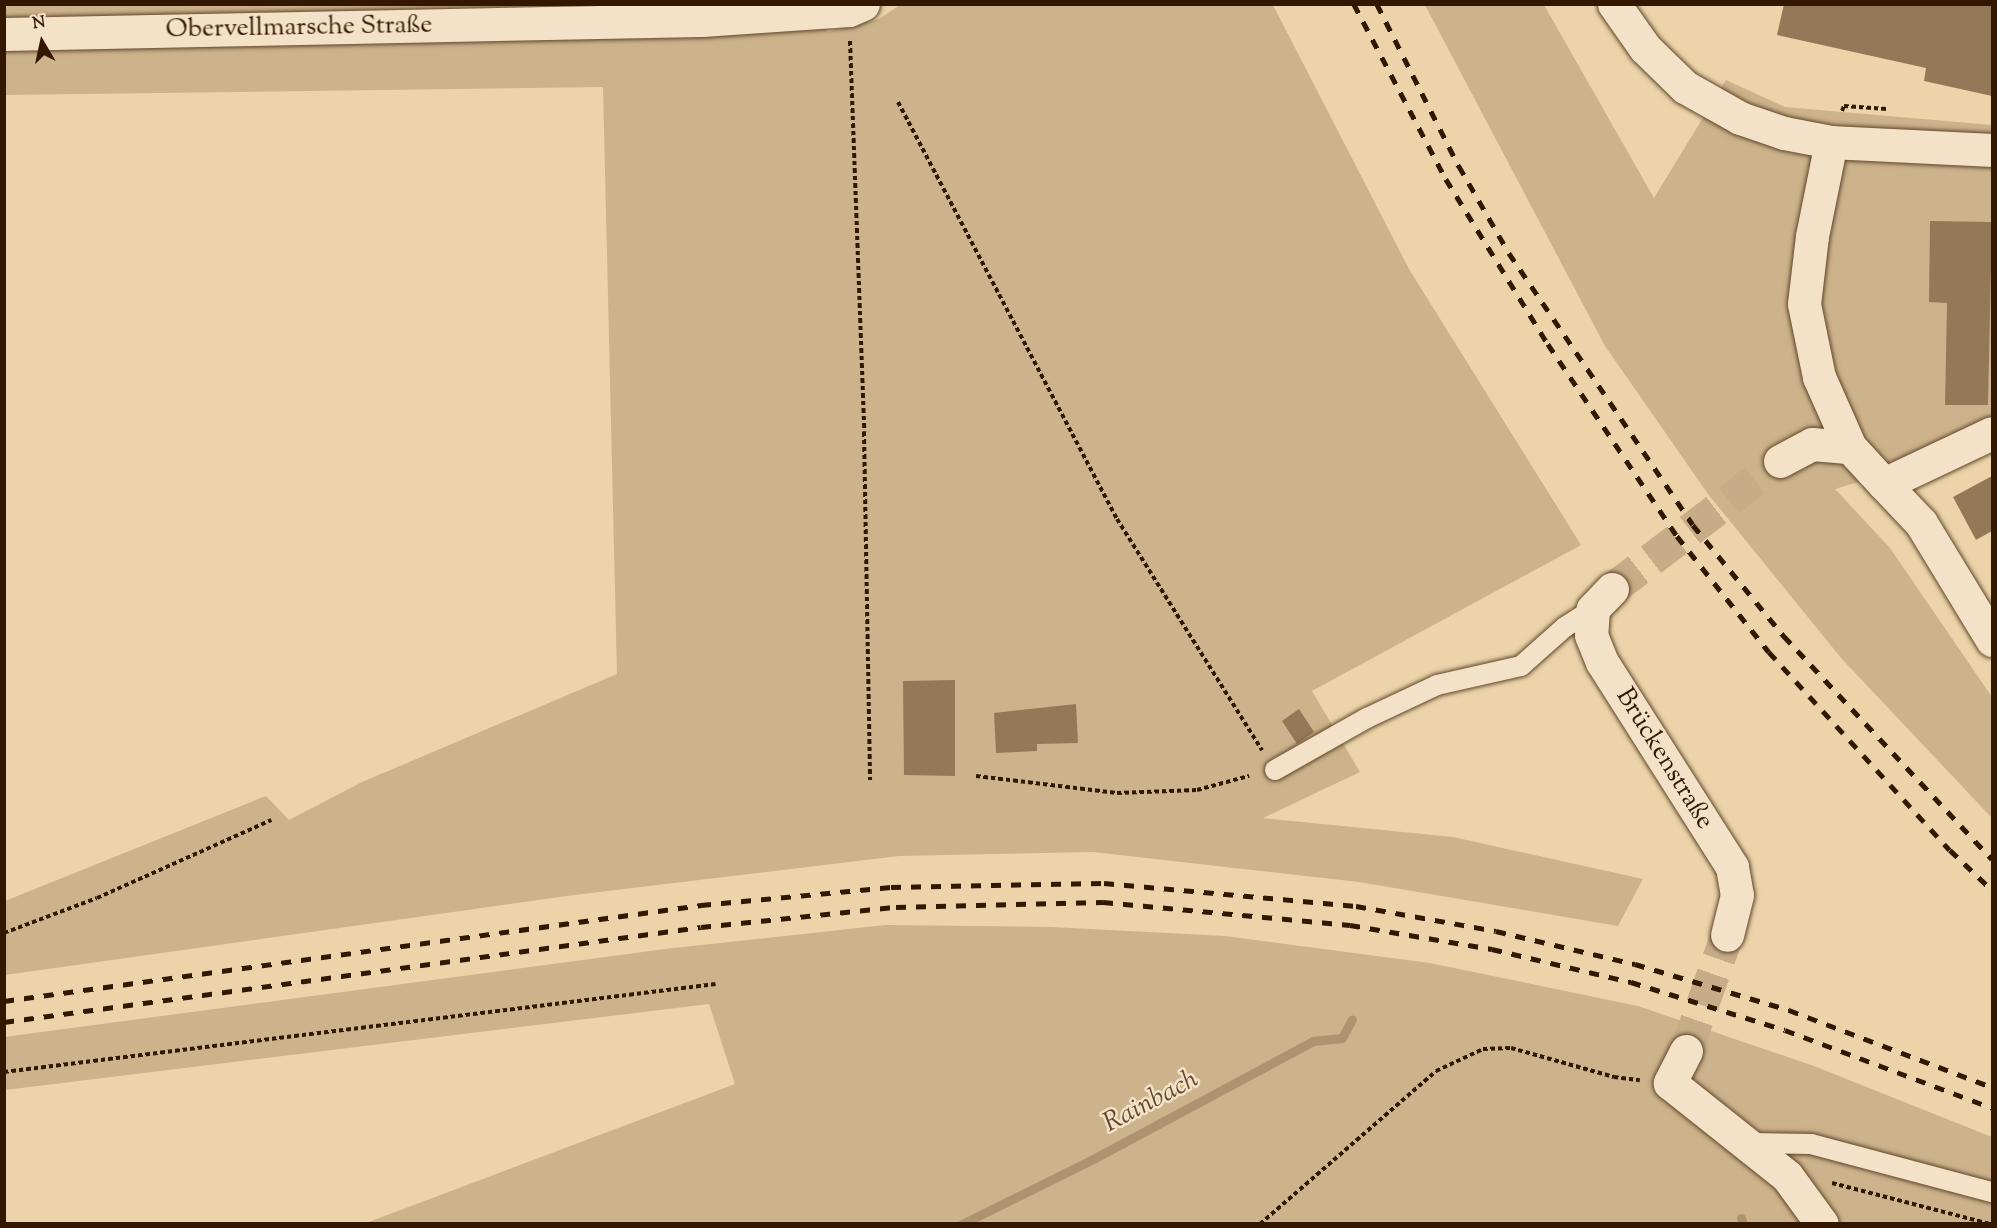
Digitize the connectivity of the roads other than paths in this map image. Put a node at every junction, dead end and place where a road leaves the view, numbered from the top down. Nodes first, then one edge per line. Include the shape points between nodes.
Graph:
1 (1614, 4) edge
2 (856, 8) edge
3 (4, 34) edge
4 (1831, 142) junction
5 (1992, 150) edge
6 (1992, 433) edge
7 (1850, 447) junction
8 (1780, 461) tunnel mouth
9 (1888, 481) junction
10 (1602, 599) joint
11 (1992, 639) edge
12 (1275, 770) road end
13 (1727, 935) tunnel mouth
14 (1686, 1051) tunnel mouth
15 (1750, 1143) junction
16 (1992, 1192) edge
17 (1822, 1224) edge

1 - 4 street via 1645,48 1685,87 1740,118 1784,133
2 - 3 street, Obervellmarsche Straße via 702,20
4 - 5 street
4 - 7 street via 1812,236 1804,304 1819,377
6 - 9 street
7 - 8 street via 1812,444
7 - 9 street
9 - 11 street via 1921,522
10 - 12 lane via 1521,666 1437,685 1367,718
10 - 13 street, Brückenstraße via 1591,635 1602,662 1732,867 1737,895
14 - 15 street via 1670,1083
15 - 16 lane via 1811,1144
15 - 17 street via 1787,1176

